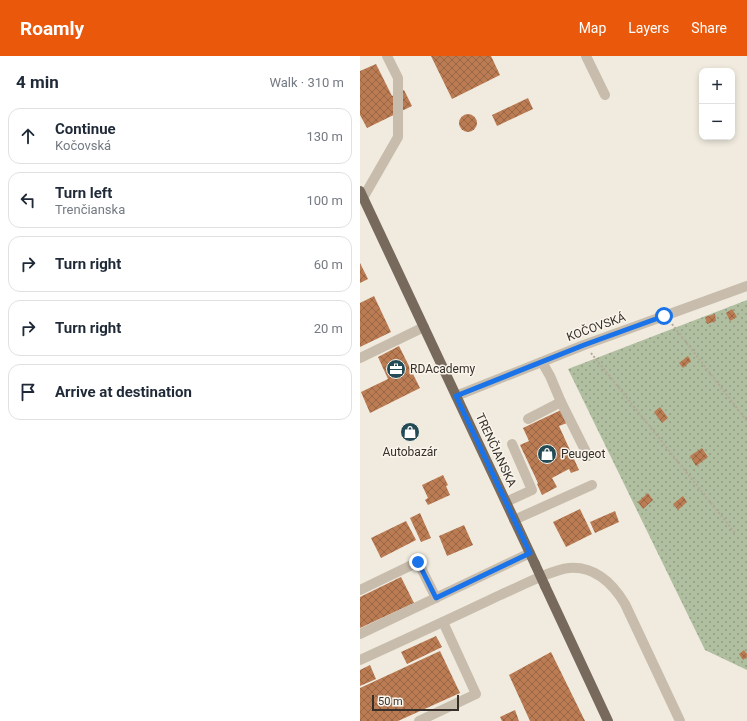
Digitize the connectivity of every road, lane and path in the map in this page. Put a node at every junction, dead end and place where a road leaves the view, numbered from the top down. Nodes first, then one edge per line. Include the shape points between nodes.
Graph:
1 (387, 56) edge
2 (586, 56) edge
3 (605, 95) dead end
4 (362, 194) edge
5 (747, 286) edge
6 (672, 324) dead end
7 (424, 327) junction
8 (594, 356) dead end
9 (360, 358) edge
10 (542, 362) junction
11 (456, 396) junction
12 (562, 402) junction
13 (528, 419) dead end
14 (747, 421) edge
15 (512, 444) dead end
16 (588, 456) dead end
17 (592, 485) dead end
18 (506, 502) junction
19 (514, 520) junction
20 (735, 533) dead end
21 (530, 553) junction
22 (360, 590) edge
23 (436, 598) junction
24 (443, 622) junction
25 (360, 634) edge
26 (360, 660) edge
27 (419, 721) edge
28 (608, 721) edge
29 (680, 721) edge

1 - 4 street via 398,78 398,138
2 - 3 street
4 - 7 main road, TRENČIANSKA
5 - 10 street, KOČOVSKÁ
6 - 14 path
7 - 9 street
7 - 11 main road, TRENČIANSKA
8 - 20 path
10 - 11 street, KOČOVSKÁ
10 - 12 street
11 - 18 main road, TRENČIANSKA
12 - 13 street
12 - 16 street
15 - 18 street via 532,490
17 - 19 street
18 - 19 main road, TRENČIANSKA
19 - 21 main road, TRENČIANSKA
21 - 23 street
21 - 28 main road, TRENČIANSKA, bridge
22 - 23 street via 418,562
23 - 25 street
24 - 26 street
24 - 27 street via 476,694
24 - 29 street via 554,572 569,568 592,572 602,577 625,604

